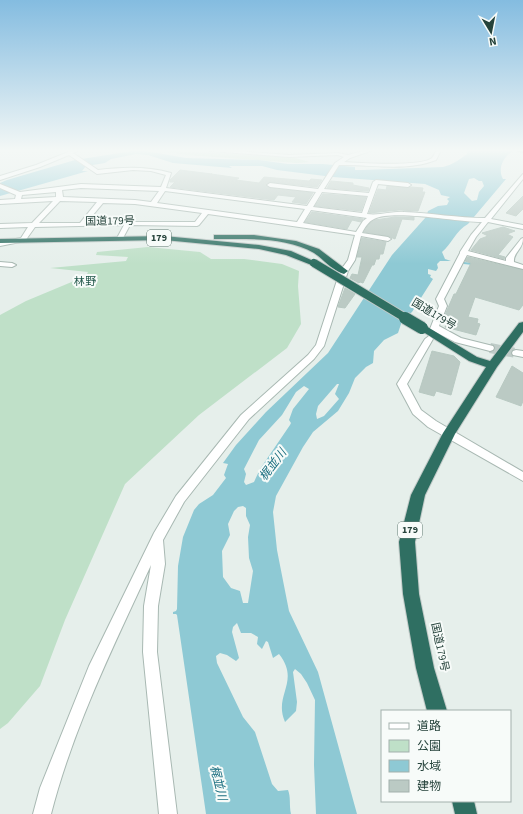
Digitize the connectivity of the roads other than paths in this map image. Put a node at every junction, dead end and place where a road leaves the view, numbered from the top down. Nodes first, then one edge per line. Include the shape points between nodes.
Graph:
1 (4, 188) edge
2 (135, 188) edge
3 (295, 188) edge
4 (322, 188) edge
5 (375, 188) edge
6 (384, 188) edge
7 (513, 188) edge
8 (163, 189) junction
9 (58, 190) joint
10 (320, 191) junction
11 (411, 191) dead end
12 (18, 195) junction
13 (372, 195) junction
14 (58, 199) junction
15 (101, 201) junction
16 (0, 202) edge
17 (153, 204) junction
18 (309, 208) junction
19 (207, 211) junction
20 (367, 216) junction
21 (484, 221) junction
22 (128, 223) junction
23 (82, 224) junction
24 (299, 224) junction
25 (0, 226) edge
26 (33, 226) junction
27 (523, 226) edge
28 (358, 233) junction
29 (120, 238) junction
30 (388, 239) dead end
31 (23, 240) junction
32 (523, 240) edge
33 (0, 241) edge
34 (191, 241) junction
35 (0, 244) edge
36 (463, 252) junction
37 (510, 263) junction
38 (0, 264) edge
39 (12, 265) dead end
40 (523, 267) edge
41 (344, 271) junction
42 (523, 325) edge
43 (429, 339) dead end
44 (490, 348) tunnel mouth
45 (492, 366) junction
46 (449, 433) junction
47 (523, 477) edge
48 (158, 537) junction
49 (437, 710) edge
50 (463, 802) edge
51 (42, 814) edge
52 (168, 814) edge
53 (466, 814) edge

1 - 12 street
2 - 8 street
3 - 10 street
4 - 10 street
5 - 13 street
6 - 11 street
7 - 21 street
8 - 17 street
8 - 18 street
9 - 12 street
9 - 14 street
10 - 13 street
10 - 18 street
12 - 14 street
12 - 16 street
13 - 20 street
14 - 15 street
14 - 26 street
15 - 17 street
15 - 23 street
17 - 19 street
18 - 20 street
18 - 24 street
19 - 22 street via 197,224
19 - 24 street
20 - 21 street via 394,213
20 - 28 street
21 - 27 street
21 - 36 street
22 - 23 street
22 - 29 street
23 - 26 street
24 - 28 street
25 - 26 street
26 - 31 street
28 - 30 street
28 - 41 street via 350,265
29 - 31 highway, 国道179号 / 179
29 - 34 highway, 国道179号 / 179
31 - 33 highway, 国道179号 / 179
31 - 35 street
32 - 37 street via 510,258
34 - 41 highway via 209,237 235,237 292,243 317,252 336,268
34 - 45 highway, 国道179号 / 179, bridge via 259,247 314,262 474,359
36 - 37 street
36 - 44 street via 440,299 443,306 435,328 458,340
37 - 40 street
38 - 39 street
41 - 48 street via 320,346 307,362 245,417 180,499
42 - 45 highway
43 - 46 street via 402,384 417,412
45 - 46 highway, 国道179号 / 179
46 - 47 street
46 - 49 highway, 国道179号 / 179 via 418,495 407,542 411,594 425,668
48 - 51 street via 94,671 49,788
48 - 52 street via 158,564 151,606 150,652
50 - 53 highway

